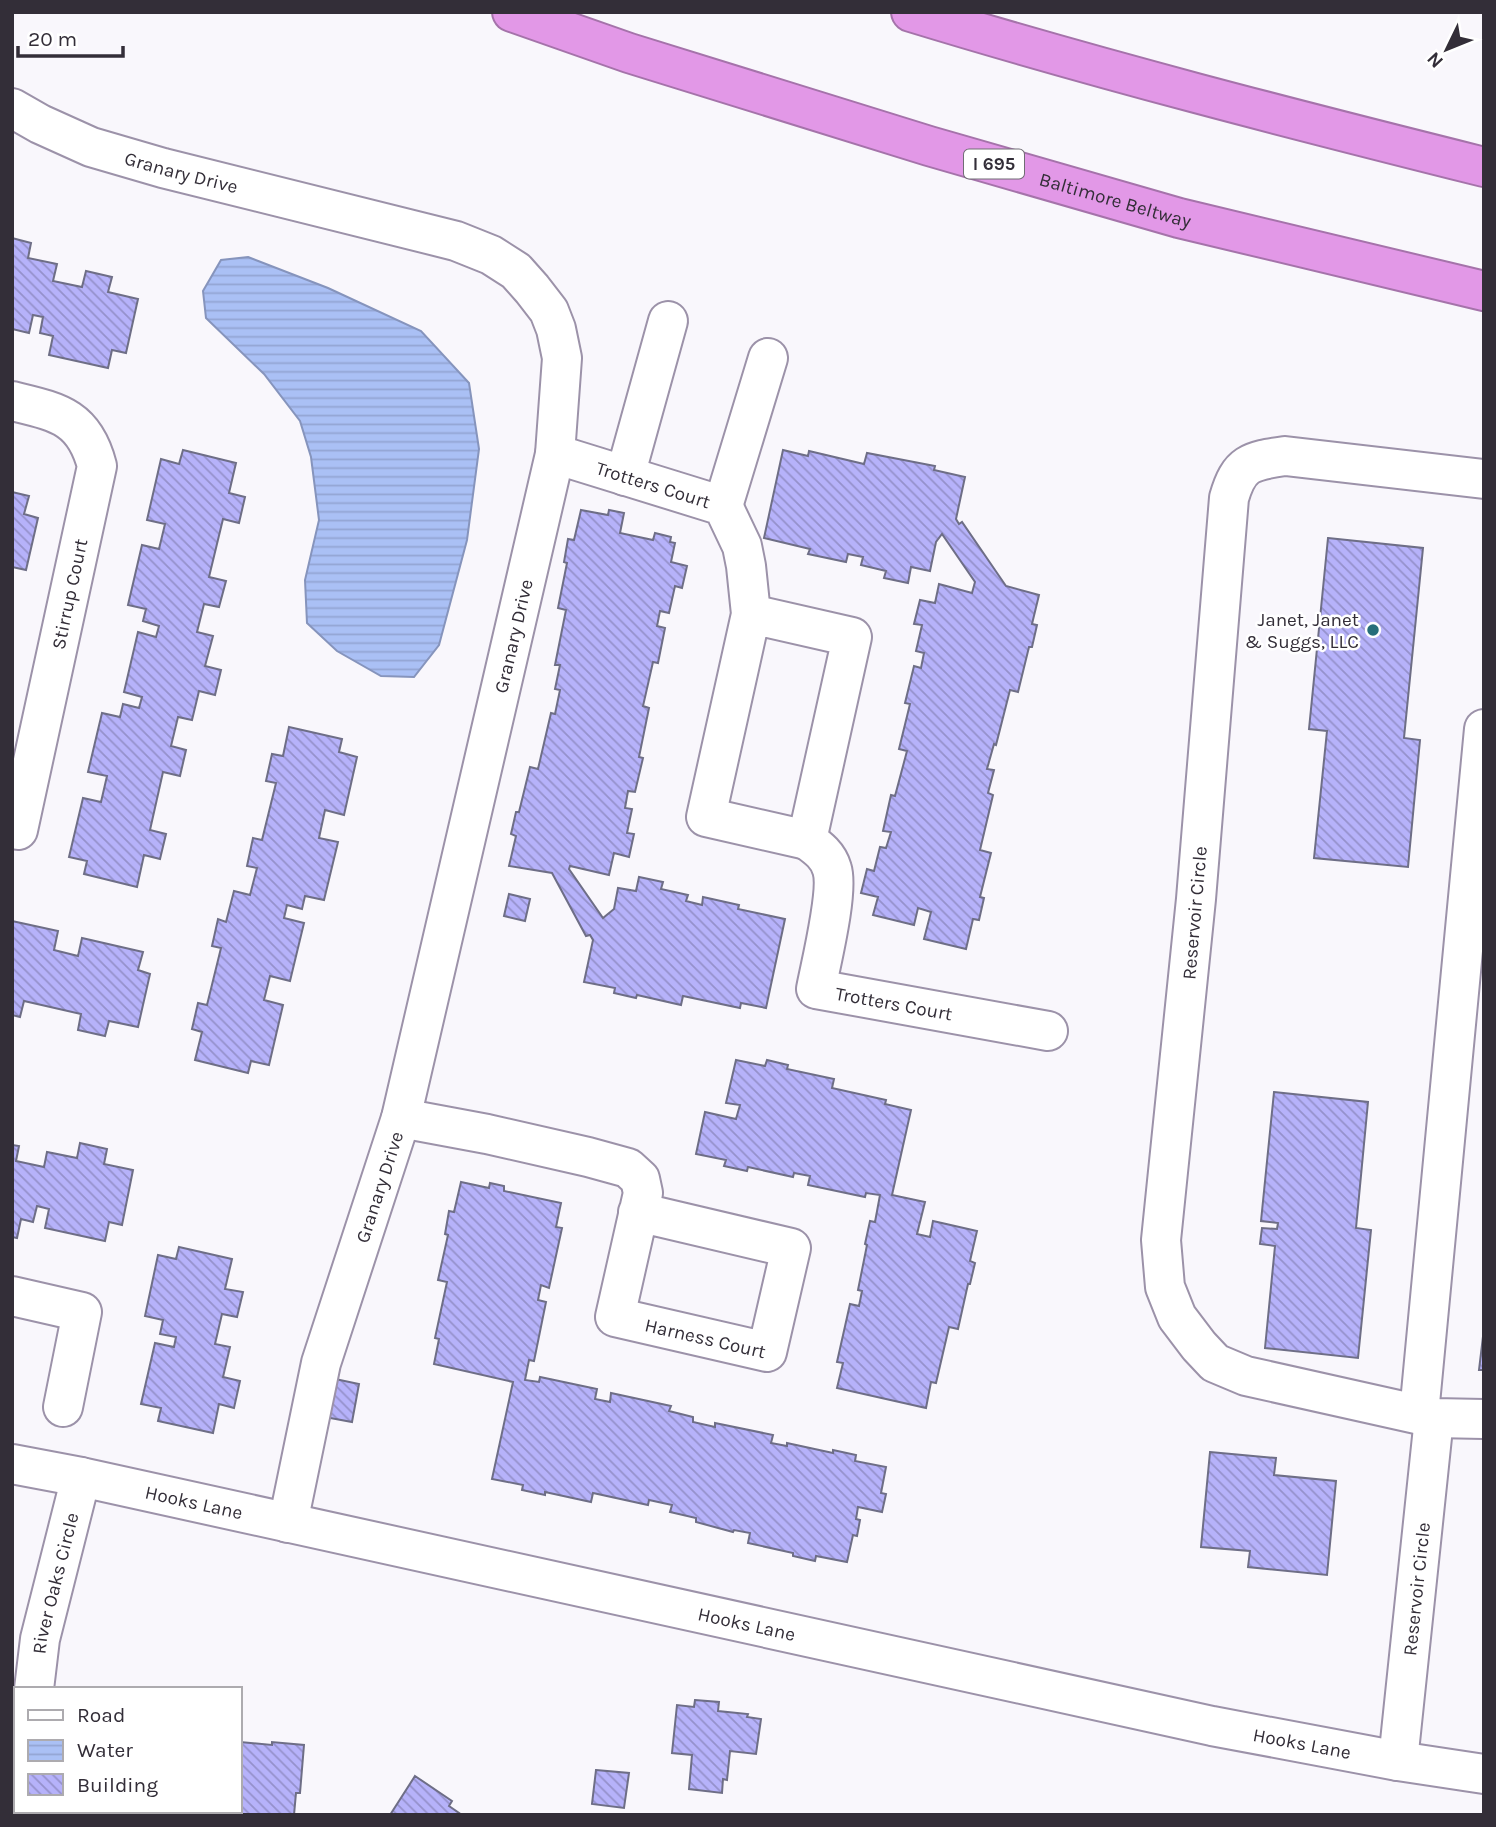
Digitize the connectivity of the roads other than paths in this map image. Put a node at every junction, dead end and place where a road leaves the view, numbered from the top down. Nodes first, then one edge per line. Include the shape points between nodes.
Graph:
1 (512, 12) edge
2 (911, 12) edge
3 (12, 108) edge
4 (1484, 167) edge
5 (1484, 291) edge
6 (668, 321) dead end
7 (768, 358) dead end
8 (12, 401) edge
9 (555, 454) junction
10 (625, 476) junction
11 (1484, 479) edge
12 (723, 506) junction
13 (751, 614) junction
14 (1484, 729) edge
15 (12, 828) edge
16 (807, 840) junction
17 (1048, 1031) dead end
18 (401, 1118) junction
19 (639, 1212) junction
20 (12, 1296) edge
21 (64, 1407) dead end
22 (1426, 1416) junction
23 (1484, 1419) edge
24 (12, 1464) edge
25 (81, 1477) junction
26 (288, 1524) junction
27 (34, 1687) edge
28 (1398, 1761) junction
29 (1484, 1774) edge

1 - 5 highway, Baltimore Beltway / I 695 via 890,134 1166,214
2 - 4 highway via 1233,104
3 - 9 street, Granary Drive via 91,147 456,241 491,255 516,271 549,311 556,328 562,358
6 - 10 street
7 - 12 street
8 - 15 street, Stirrup Court via 47,410 75,424 88,438 97,466 18,830
9 - 10 street, Trotters Court
9 - 18 street, Granary Drive
10 - 12 street, Trotters Court
11 - 22 street, Reservoir Circle via 1284,456 1246,466 1234,480 1161,1240 1165,1287 1177,1317 1214,1363 1246,1377
12 - 13 street, Trotters Court via 742,546
13 - 16 street via 852,637
13 - 16 street, Trotters Court via 706,817
14 - 22 street
16 - 17 street, Trotters Court via 824,854 834,890 816,989
18 - 19 street, Harness Court via 628,1168 639,1179 643,1193
18 - 26 street, Granary Drive via 321,1363
19 - 19 street, Harness Court via 615,1317 767,1353 792,1248
20 - 21 street via 82,1312
22 - 23 street, Reservoir Circle
22 - 28 street, Reservoir Circle
24 - 25 street, Hooks Lane
25 - 26 street, Hooks Lane
25 - 27 street, River Oaks Circle via 40,1639
26 - 28 street, Hooks Lane via 1212,1726
28 - 29 street, Hooks Lane

